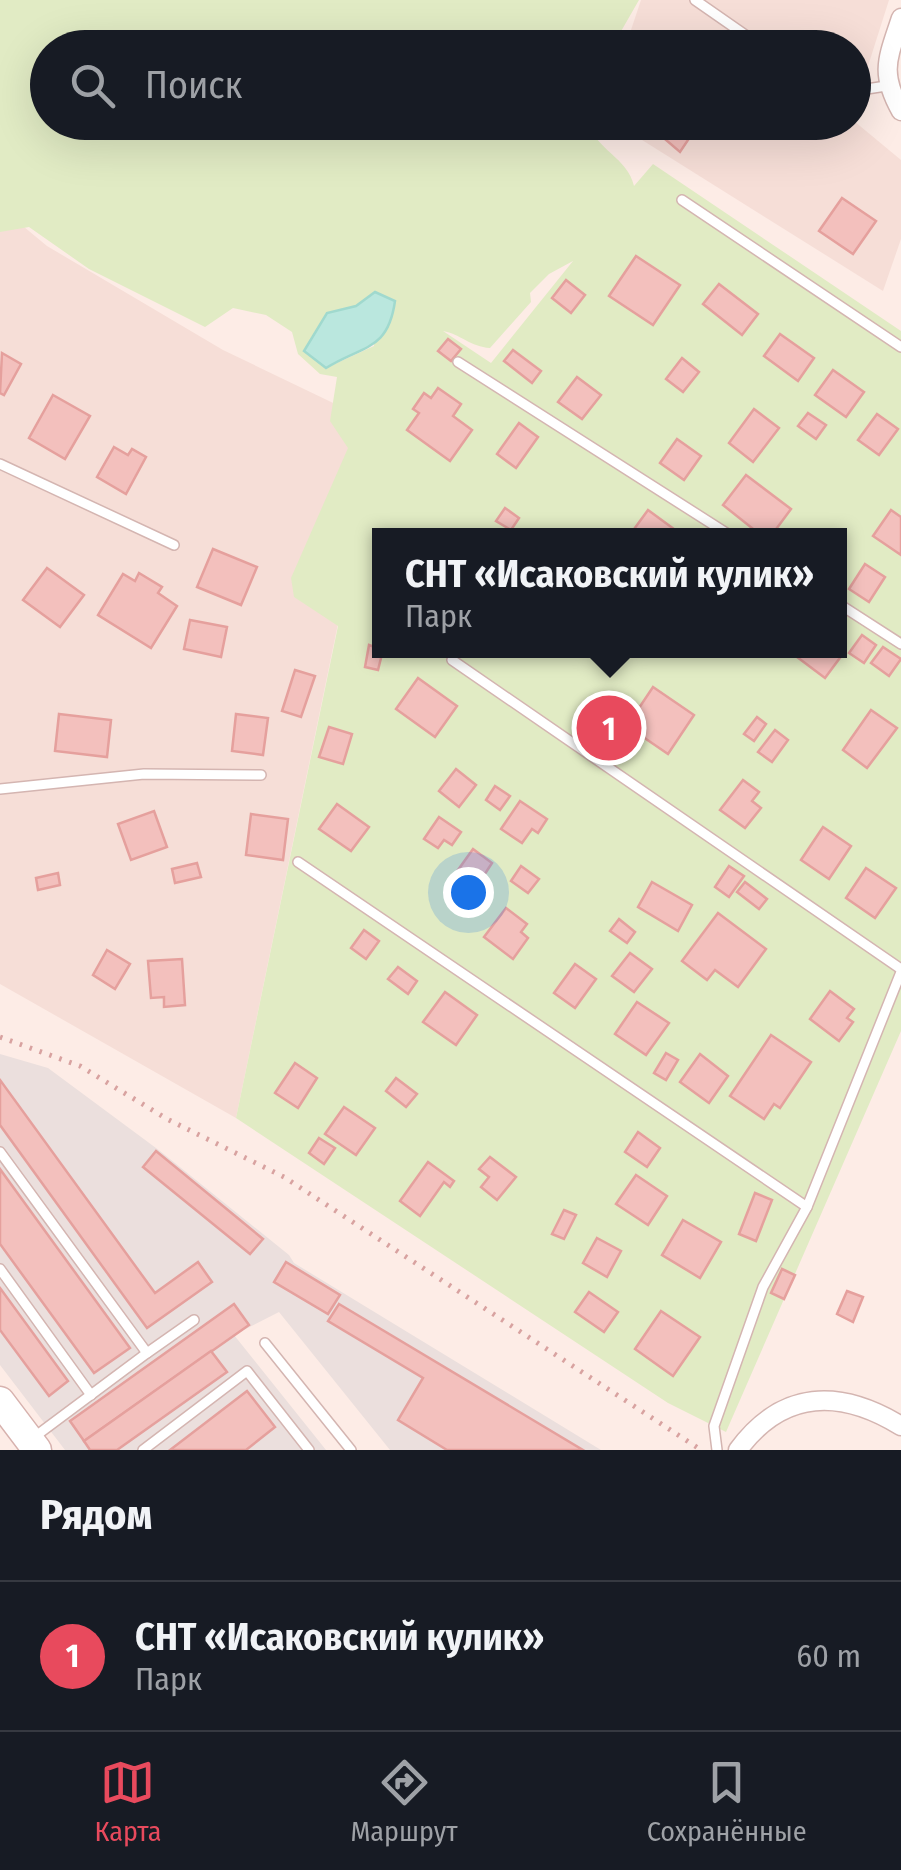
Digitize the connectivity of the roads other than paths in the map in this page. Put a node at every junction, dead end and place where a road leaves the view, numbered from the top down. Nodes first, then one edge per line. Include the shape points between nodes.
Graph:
1 (695, 0) edge
2 (901, 18) edge
3 (738, 30) edge
4 (886, 86) junction
5 (871, 88) edge
6 (901, 111) edge
7 (682, 200) dead end
8 (901, 348) edge
9 (458, 362) dead end
10 (0, 464) edge
11 (718, 528) edge
12 (174, 545) dead end
13 (847, 609) edge
14 (901, 644) edge
15 (452, 660) dead end
16 (262, 775) dead end
17 (0, 790) edge
18 (298, 862) dead end
19 (901, 971) edge
20 (0, 1152) edge
21 (807, 1207) junction
22 (0, 1270) edge
23 (194, 1320) dead end
24 (265, 1342) dead end
25 (147, 1353) junction
26 (90, 1395) junction
27 (0, 1401) edge
28 (901, 1426) edge
29 (25, 1439) edge
30 (142, 1450) edge
31 (309, 1450) edge
32 (351, 1450) edge
33 (717, 1450) edge
34 (738, 1450) edge

1 - 3 lane
2 - 4 street
4 - 5 lane
4 - 6 street
7 - 8 lane
9 - 11 lane
10 - 12 lane
13 - 14 lane
15 - 19 lane
16 - 17 lane via 144,774
18 - 21 lane
19 - 21 lane
20 - 25 lane
21 - 33 lane via 763,1287 714,1426
22 - 26 lane
23 - 25 lane
24 - 32 lane
25 - 26 lane
26 - 29 lane
27 - 29 street
28 - 34 street via 843,1402 806,1401 782,1407
30 - 31 lane via 247,1370

